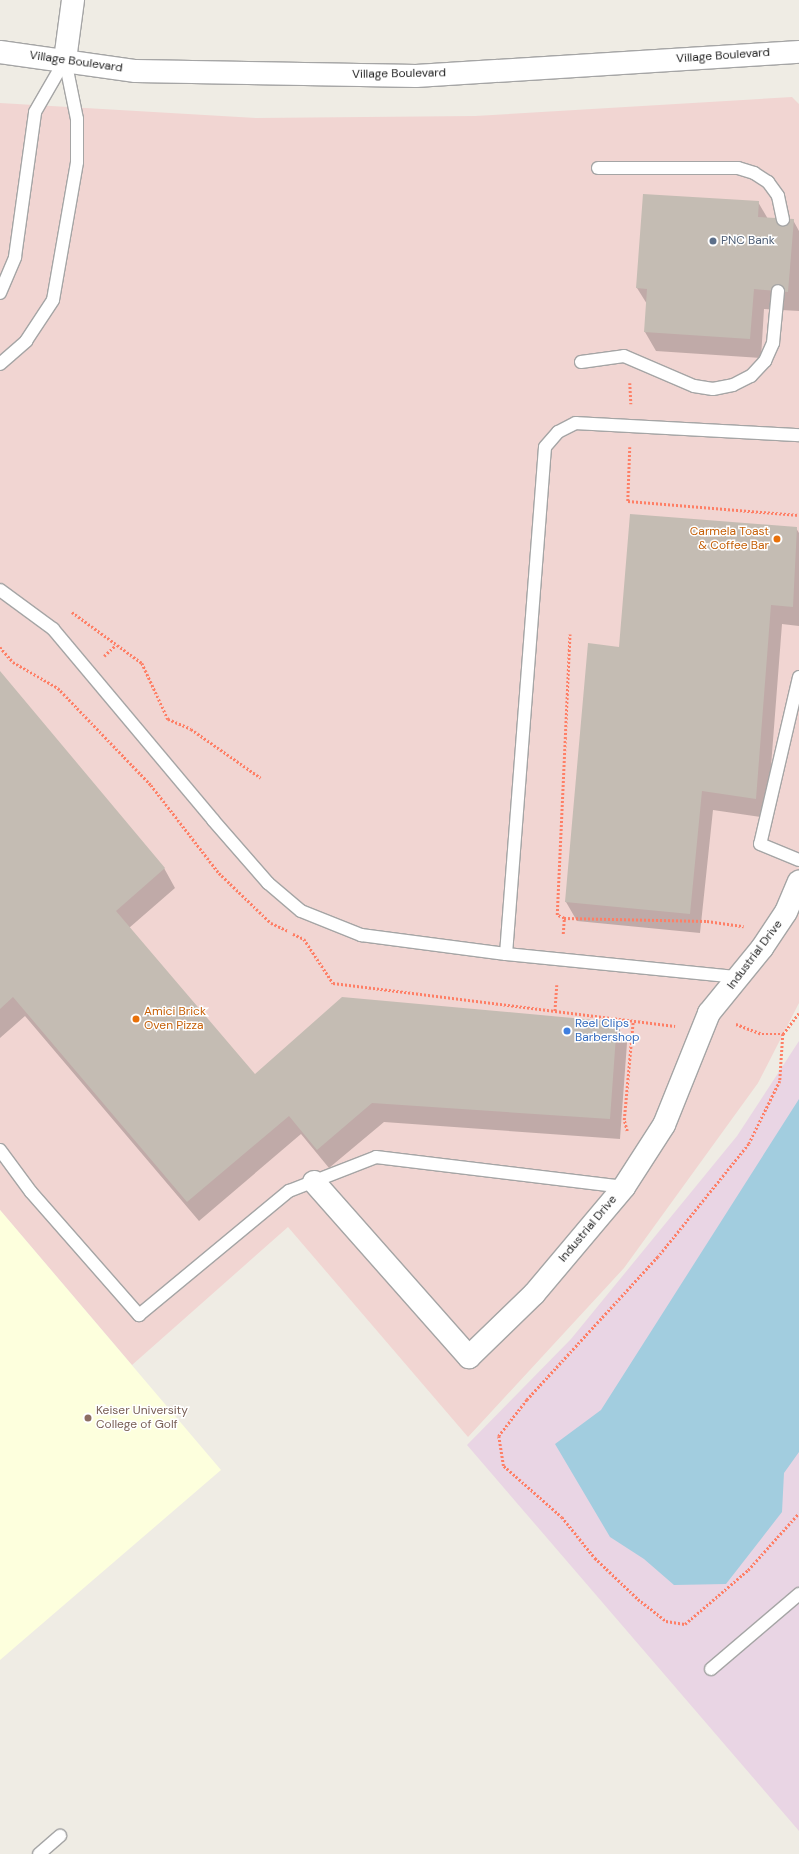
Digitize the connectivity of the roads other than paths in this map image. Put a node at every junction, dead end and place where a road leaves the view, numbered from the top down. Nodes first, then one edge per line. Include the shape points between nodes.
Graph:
1 (73, 0) edge
2 (0, 52) edge
3 (799, 52) edge
4 (65, 60) junction
5 (598, 168) dead end
6 (783, 219) dead end
7 (778, 291) dead end
8 (0, 294) edge
9 (581, 362) dead end
10 (0, 364) edge
11 (797, 434) edge
12 (0, 590) edge
13 (799, 676) edge
14 (799, 860) edge
15 (799, 882) edge
16 (506, 954) junction
17 (738, 977) junction
18 (0, 1150) edge
19 (314, 1182) junction
20 (624, 1187) junction
21 (799, 1594) edge
22 (711, 1669) dead end
23 (60, 1836) dead end
24 (40, 1854) edge

1 - 4 street
2 - 4 street, Village Boulevard
3 - 4 street, Village Boulevard via 416,76 136,71
4 - 8 lane via 35,112 15,257
4 - 10 lane via 77,119 77,162 53,300 26,341
5 - 6 lane via 743,170 754,173 768,182 778,196
7 - 9 lane via 773,343 765,361 751,376 733,385 713,389 694,386 624,356
11 - 16 lane via 576,423 558,432 545,447
12 - 16 lane via 53,629 268,883 302,911 361,935
13 - 14 lane via 760,844
15 - 17 street, Industrial Drive via 786,912
16 - 17 lane
17 - 20 street, Industrial Drive via 709,1013 664,1125
18 - 19 lane via 31,1192 139,1315 289,1191
19 - 20 lane via 376,1157
19 - 20 street, Industrial Drive via 469,1357 534,1294
21 - 22 lane
23 - 24 lane

